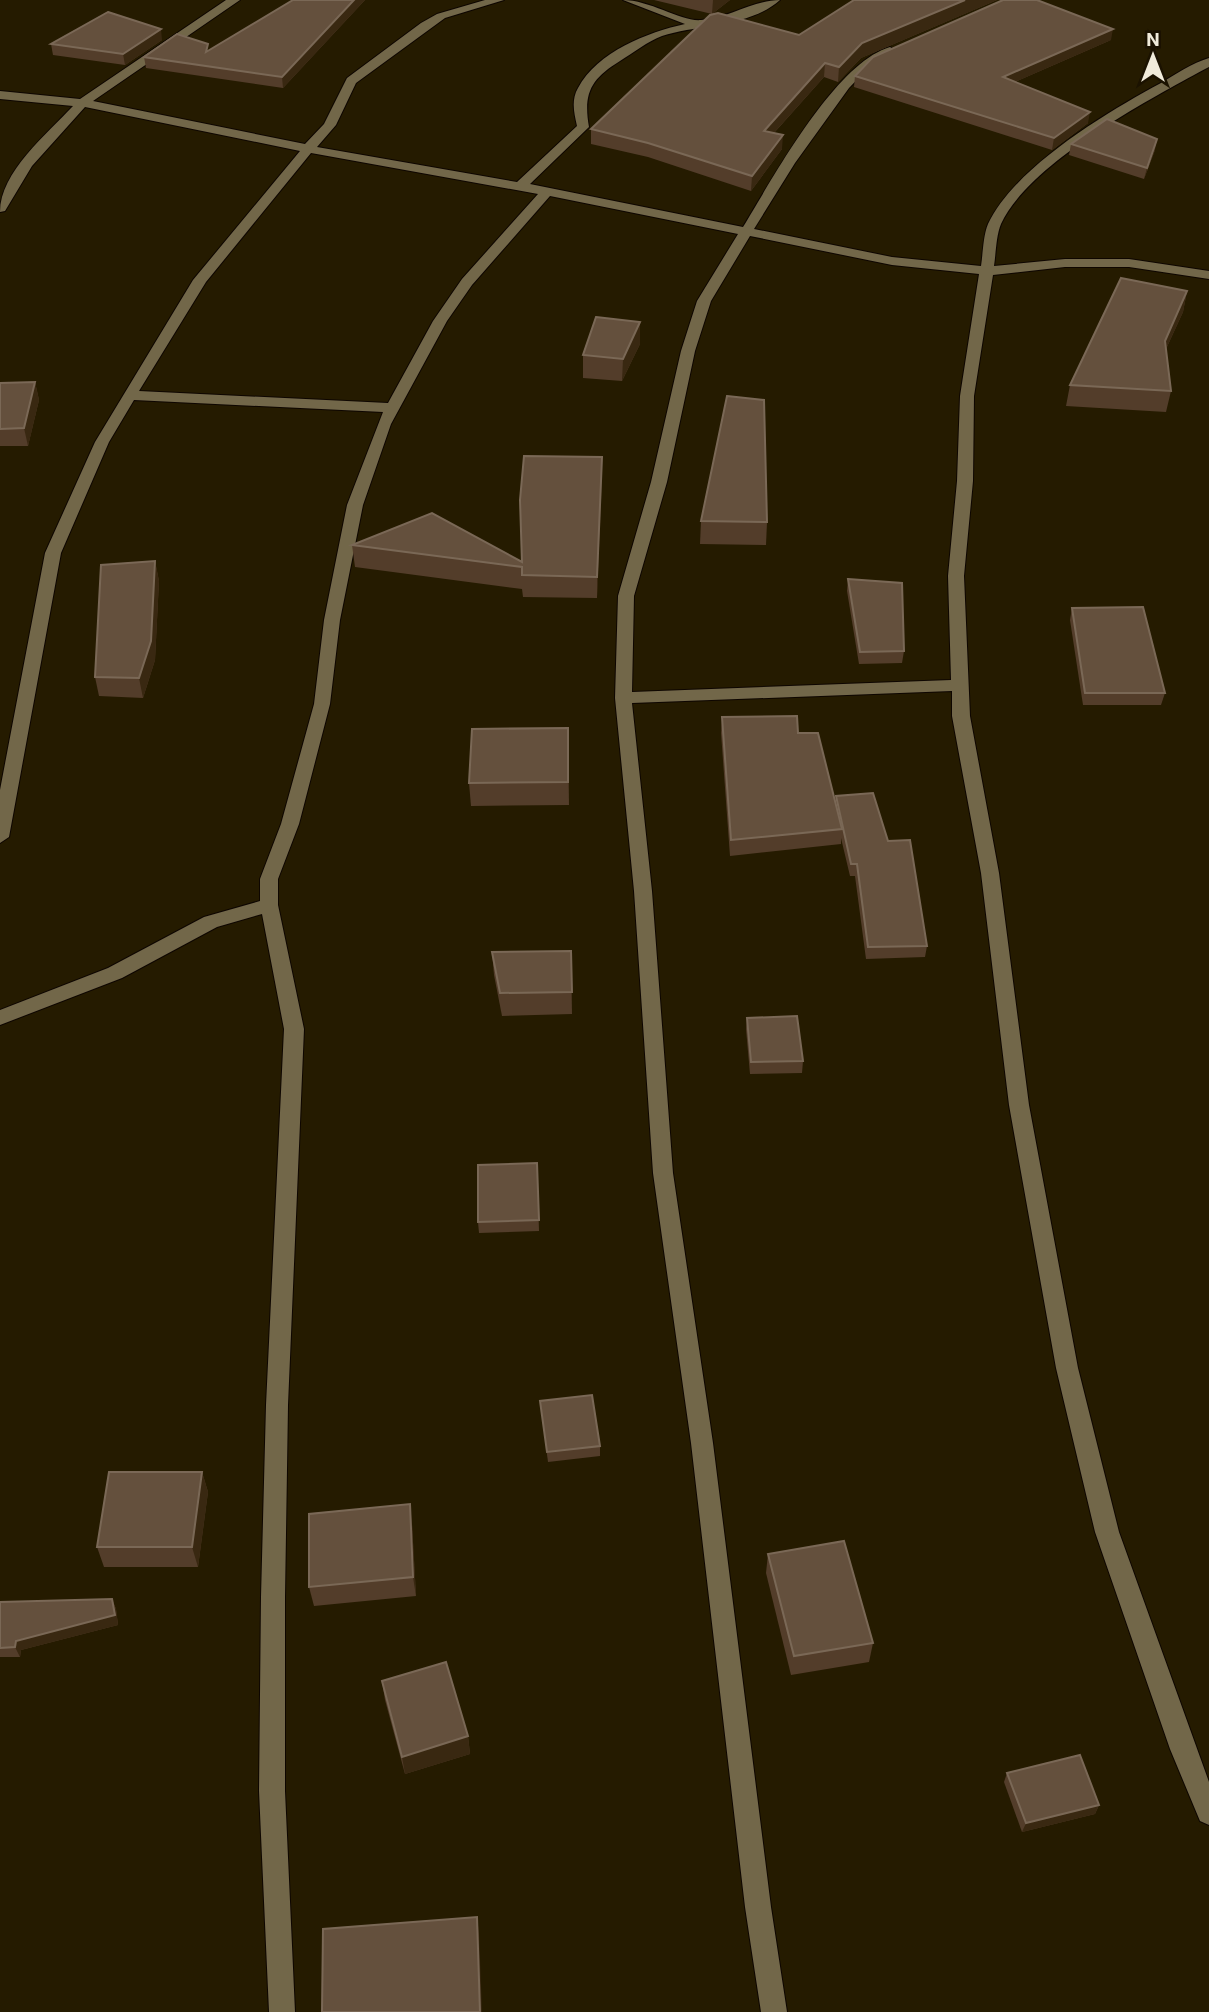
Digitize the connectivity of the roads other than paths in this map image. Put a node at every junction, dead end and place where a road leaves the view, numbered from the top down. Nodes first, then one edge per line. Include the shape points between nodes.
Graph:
1 (234, 0) edge
2 (498, 0) edge
3 (629, 0) edge
4 (774, 0) edge
5 (694, 23) junction
6 (902, 46) edge
7 (1209, 62) edge
8 (0, 95) edge
9 (82, 103) junction
10 (309, 149) junction
11 (520, 186) junction
12 (547, 192) junction
13 (0, 208) edge
14 (744, 231) junction
15 (988, 271) junction
16 (1209, 275) edge
17 (129, 395) junction
18 (394, 408) junction
19 (960, 685) junction
20 (623, 698) junction
21 (0, 837) edge
22 (269, 905) junction
23 (0, 1018) edge
24 (1209, 1812) edge
25 (282, 2012) edge
26 (774, 2012) edge

1 - 9 street
2 - 10 street via 441,16 362,72 345,90 330,125
3 - 5 street
4 - 5 street via 748,13
5 - 11 street via 656,34 602,66 583,89 579,104 583,127
6 - 14 street via 866,63 845,85
7 - 15 street via 1102,123 1047,166 1003,209 994,225
8 - 9 street
9 - 10 street
9 - 13 street via 27,164
10 - 11 street
10 - 17 street via 200,280
11 - 12 street
12 - 14 street
12 - 18 street via 467,282 440,321
14 - 15 street via 892,261
14 - 20 street via 704,301 688,351 659,482 626,596
15 - 16 street via 1055,263 1129,263
15 - 19 street via 967,396 956,576
17 - 18 street
17 - 21 street via 102,442 53,553
18 - 22 street via 355,505 331,620 322,704 290,824 269,879
19 - 20 street
19 - 24 street via 1020,1105 1067,1368 1107,1532 1182,1749
20 - 26 street via 643,891 663,1173 704,1456
22 - 23 street via 211,922 115,973
22 - 25 street via 294,1029 273,1611 272,1791

